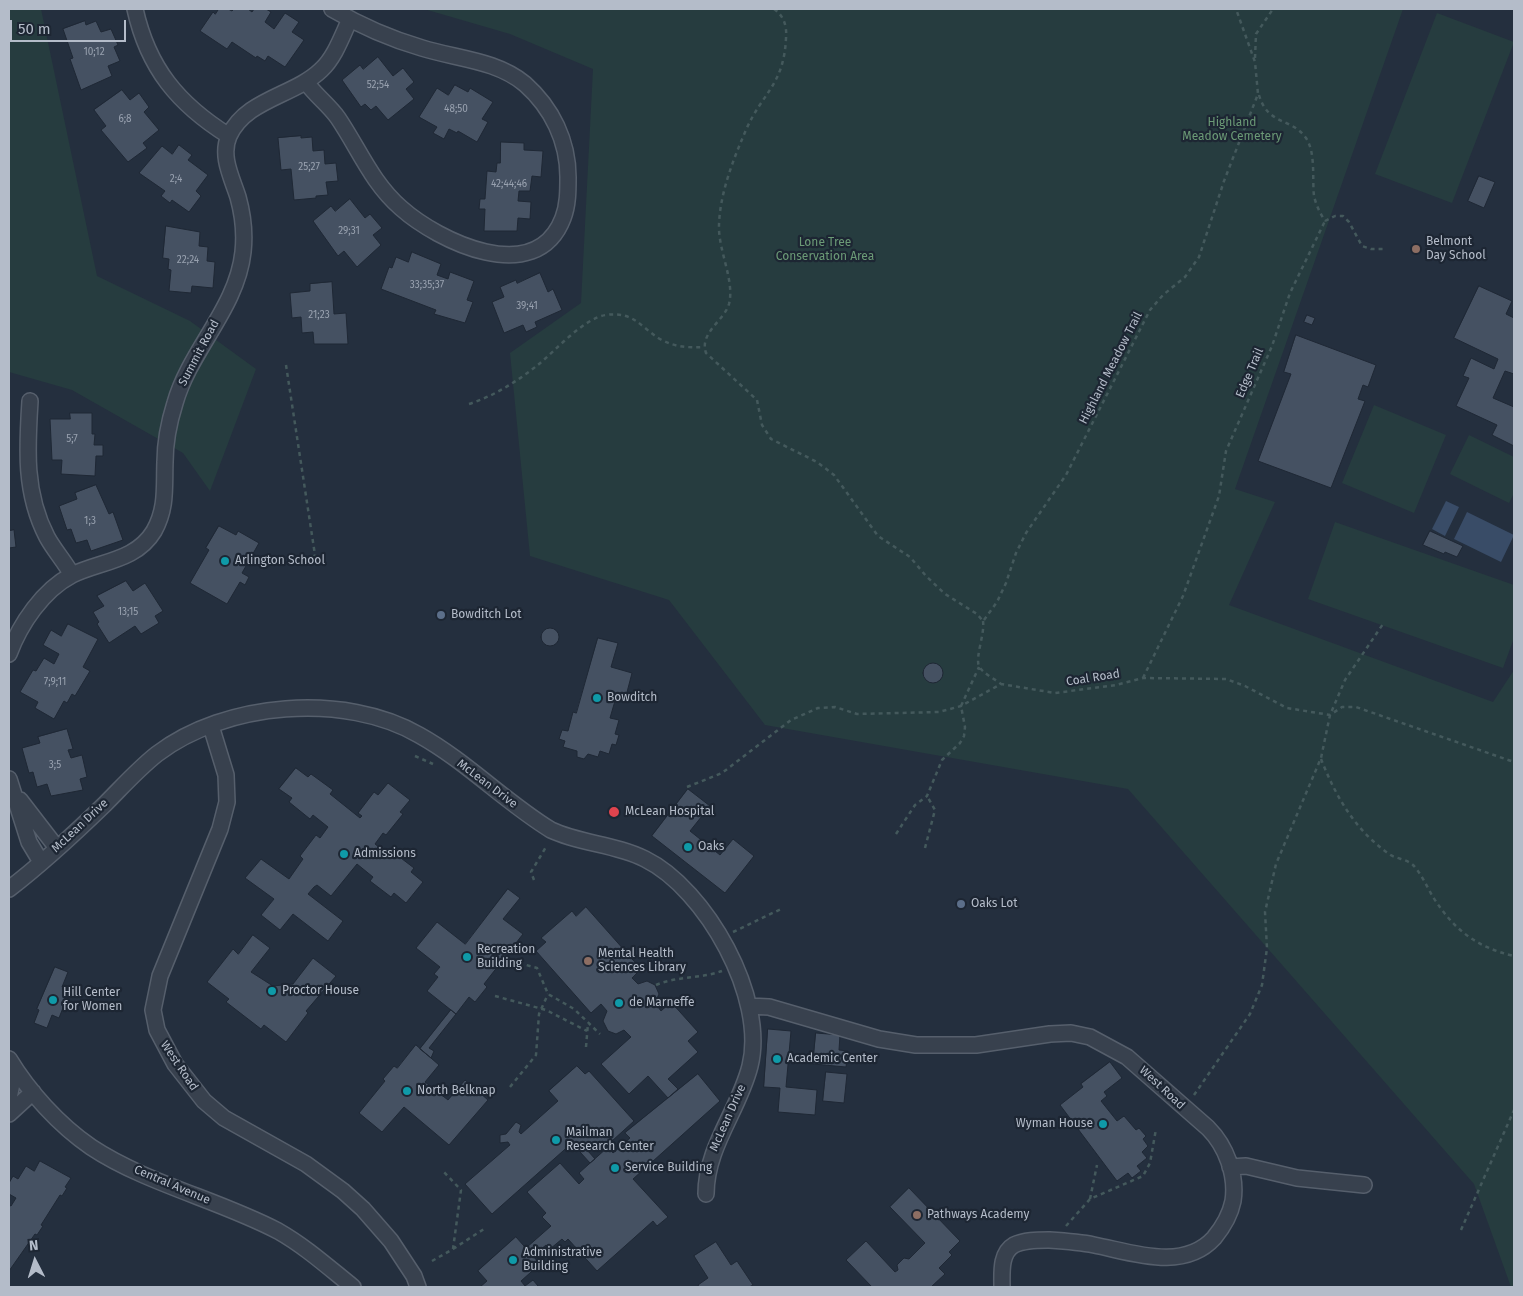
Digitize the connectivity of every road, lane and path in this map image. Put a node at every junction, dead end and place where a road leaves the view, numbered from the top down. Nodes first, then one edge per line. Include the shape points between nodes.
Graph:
1 (135, 9) edge
2 (332, 9) edge
3 (774, 9) edge
4 (1236, 9) edge
5 (1273, 9) edge
6 (350, 19) junction
7 (1255, 62) junction
8 (306, 82) junction
9 (1258, 94) junction
10 (228, 136) junction
11 (1325, 221) junction
12 (1386, 249) dead end
13 (704, 347) junction
14 (286, 365) dead end
15 (30, 401) dead end
16 (469, 404) dead end
17 (306, 565) dead end
18 (72, 575) junction
19 (983, 621) junction
20 (1383, 624) dead end
21 (9, 654) edge
22 (979, 667) junction
23 (1143, 678) junction
24 (1001, 684) junction
25 (961, 706) junction
26 (1330, 715) junction
27 (211, 726) junction
28 (414, 756) dead end
29 (1320, 758) junction
30 (1514, 762) edge
31 (433, 764) dead end
32 (11, 785) edge
33 (687, 787) dead end
34 (927, 796) junction
35 (896, 834) dead end
36 (546, 847) dead end
37 (58, 848) junction
38 (925, 848) dead end
39 (41, 862) junction
40 (534, 880) dead end
41 (9, 889) edge
42 (781, 909) dead end
43 (732, 933) dead end
44 (1514, 956) edge
45 (519, 963) dead end
46 (724, 971) dead end
47 (656, 986) dead end
48 (548, 994) junction
49 (495, 996) dead end
50 (749, 1006) junction
51 (540, 1008) junction
52 (588, 1023) junction
53 (587, 1031) junction
54 (600, 1034) dead end
55 (586, 1047) dead end
56 (12, 1064) edge
57 (510, 1087) dead end
58 (33, 1092) junction
59 (9, 1098) edge
60 (1184, 1109) junction
61 (1514, 1110) edge
62 (9, 1114) edge
63 (1156, 1129) dead end
64 (1097, 1165) dead end
65 (1230, 1167) junction
66 (443, 1171) dead end
67 (1364, 1185) dead end
68 (706, 1194) dead end
69 (1090, 1199) junction
70 (484, 1229) dead end
71 (1461, 1230) dead end
72 (1054, 1240) junction
73 (453, 1249) junction
74 (432, 1261) dead end
75 (354, 1287) edge
76 (418, 1287) edge
77 (1002, 1287) edge

1 - 10 street via 150,55 174,93 198,116
2 - 6 street
3 - 13 path via 784,20 785,57 780,76 746,129 724,191 719,225 729,305 710,331
4 - 7 path, Highland Meadow Trail
5 - 7 path via 1256,34
6 - 8 street via 329,62
6 - 8 street via 413,45 489,65 527,86 554,120 565,149 567,197 559,226 538,247 521,253 480,251 444,237 410,216 382,189 338,118
7 - 9 path, Highland Meadow Trail
8 - 10 street via 253,110
9 - 11 path via 1267,113 1306,139 1311,152 1315,198
9 - 19 path, Highland Meadow Trail via 1199,257 1185,277 1150,310 1066,475 1026,533 1000,596
10 - 18 street, Summit Road via 226,159 240,209 243,248 238,274 186,374 176,400 169,426 161,517 142,545 128,555
11 - 12 path via 1343,216 1362,246
11 - 23 path, Edge Trail via 1290,293 1272,346 1226,451 1219,496 1186,586
13 - 16 path via 674,345 638,321 621,314 605,315 590,321 537,366 490,397
13 - 19 path via 712,361 757,400 765,432 771,439 817,462 834,475 878,536 895,545 945,594
14 - 17 path via 315,555
15 - 18 street via 27,458 31,492 44,531
18 - 21 street, Summit Road via 32,612
19 - 22 path via 985,629
20 - 26 path via 1345,680
22 - 24 path
22 - 25 path
23 - 24 path, Coal Road via 1055,693
23 - 26 path, Coal Road via 1226,679 1287,708
24 - 25 path
25 - 33 path via 939,712 901,714 857,714 835,707 818,708 791,720 722,773
25 - 34 path via 964,736 942,760
26 - 29 path
26 - 30 path, Coal Road via 1342,707 1356,707
27 - 37 street, McLean Drive via 156,755
27 - 50 street, McLean Drive via 241,716 276,710 321,708 388,721 420,735 551,830 621,849 667,872 696,901 710,921 741,977
27 - 76 street, West Road via 228,783 228,802 160,976 153,1010 157,1030 175,1064 204,1101 224,1118 306,1164 343,1191 391,1241
28 - 31 path
29 - 44 path via 1340,802 1358,828 1390,855 1412,864 1440,908 1467,937
29 - 60 path via 1276,864 1265,912 1267,948 1262,985 1250,1014
32 - 37 street
32 - 39 street via 29,842
34 - 35 path via 915,805
34 - 38 path via 935,810
36 - 40 path via 531,872
37 - 39 street, McLean Drive
39 - 41 street, McLean Drive
42 - 43 path
45 - 48 path via 537,968
46 - 47 path via 666,981
48 - 51 path
48 - 52 path via 574,1009
49 - 51 path
50 - 60 street, West Road via 768,1007 879,1039 916,1045 1002,1043 1050,1034 1071,1034 1098,1040 1127,1057
50 - 68 street, McLean Drive via 750,1066 729,1122 715,1146
51 - 53 path
51 - 57 path via 536,1024 536,1055
52 - 53 path
52 - 54 path
53 - 55 path
56 - 58 street, Central Avenue
56 - 59 street
58 - 62 street
58 - 75 street, Central Avenue via 92,1148 278,1232 324,1261
60 - 65 street, West Road via 1214,1134
61 - 71 path
63 - 69 path via 1150,1163 1143,1176
64 - 69 path
65 - 67 street via 1246,1166 1298,1178
65 - 72 street, West Road via 1234,1190 1228,1218 1210,1242 1194,1251 1154,1257
66 - 73 path via 462,1190
69 - 72 path
70 - 73 path
72 - 77 street, West Road via 1021,1242 1009,1250 1004,1260
73 - 74 path

